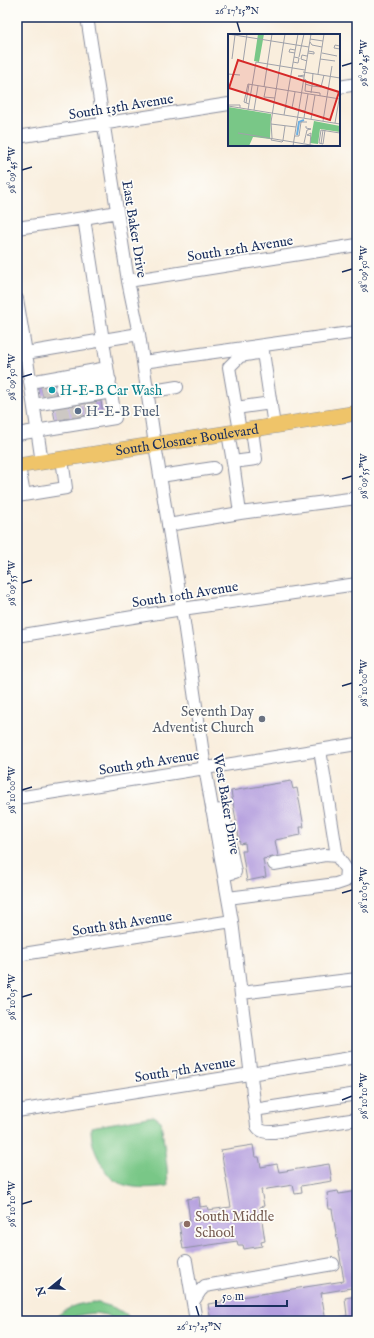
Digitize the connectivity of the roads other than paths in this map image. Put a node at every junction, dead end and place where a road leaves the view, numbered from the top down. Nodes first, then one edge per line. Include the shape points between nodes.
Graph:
1 (87, 17) edge
2 (357, 84) edge
3 (340, 87) edge
4 (228, 104) edge
5 (103, 124) junction
6 (17, 137) edge
7 (117, 212) junction
8 (84, 218) junction
9 (17, 228) edge
10 (357, 245) edge
11 (128, 282) junction
12 (17, 299) edge
13 (357, 332) edge
14 (139, 334) junction
15 (104, 340) junction
16 (22, 353) edge
17 (143, 362) junction
18 (107, 368) junction
19 (110, 386) junction
20 (177, 387) dead end
21 (147, 392) junction
22 (35, 393) junction
23 (271, 403) junction
24 (63, 408) junction
25 (236, 408) junction
26 (91, 409) junction
27 (77, 411) junction
28 (357, 413) edge
29 (274, 426) junction
30 (38, 431) junction
31 (240, 431) junction
32 (17, 434) edge
33 (155, 445) junction
34 (62, 459) junction
35 (42, 462) junction
36 (233, 462) junction
37 (18, 466) edge
38 (214, 468) dead end
39 (160, 476) junction
40 (20, 495) edge
41 (357, 498) edge
42 (240, 513) junction
43 (168, 525) junction
44 (357, 584) edge
45 (182, 609) junction
46 (17, 636) edge
47 (357, 744) edge
48 (320, 750) junction
49 (205, 768) junction
50 (17, 798) edge
51 (337, 856) junction
52 (274, 864) dead end
53 (228, 898) junction
54 (232, 921) junction
55 (17, 955) edge
56 (357, 979) edge
57 (242, 993) junction
58 (357, 1057) edge
59 (251, 1074) junction
60 (357, 1094) edge
61 (254, 1110) junction
62 (17, 1111) edge
63 (357, 1119) edge
64 (186, 1261) dead end
65 (333, 1264) dead end
66 (193, 1302) junction
67 (196, 1321) edge

1 - 5 street, East Baker Drive
2 - 3 street
4 - 5 street, South 13th Avenue
5 - 6 street, South 13th Avenue
5 - 7 street, East Baker Drive
7 - 8 street
7 - 11 street, East Baker Drive
8 - 9 street
8 - 15 street
10 - 11 street, South 12th Avenue
11 - 14 street, East Baker Drive
12 - 16 street
13 - 17 street
14 - 15 street
14 - 17 street, East Baker Drive
15 - 16 street
15 - 18 street
16 - 22 street
17 - 21 street, East Baker Drive
18 - 19 street
18 - 22 street
19 - 24 street
19 - 26 street
19 - 26 street via 116,418
20 - 21 street
21 - 33 street, East Baker Drive
22 - 24 street
22 - 30 street
23 - 25 street
23 - 25 street via 263,352 240,356 229,367
23 - 29 street
24 - 27 street
24 - 27 street
24 - 30 street
25 - 31 street
26 - 27 street
26 - 27 street
28 - 29 main road, South Closner Boulevard
29 - 31 main road, South Closner Boulevard
30 - 32 street
30 - 35 street
31 - 33 main road, South Closner Boulevard
31 - 36 street
31 - 36 street via 256,459
33 - 34 main road, South Closner Boulevard
33 - 39 street, West Baker Drive
34 - 35 main road, South Closner Boulevard
34 - 40 street via 66,488
35 - 37 main road, South Closner Boulevard
36 - 42 street
37 - 40 street
38 - 39 street
39 - 43 street, West Baker Drive
41 - 42 street
42 - 43 street
43 - 45 street, West Baker Drive
44 - 45 street, South 10th Avenue
45 - 46 street, South 10th Avenue
45 - 49 street, West Baker Drive
47 - 48 street, South 9th Avenue
48 - 49 street, South 9th Avenue
48 - 51 street
49 - 50 street, South 9th Avenue
49 - 53 street, West Baker Drive
51 - 52 street via 325,855
51 - 53 street via 346,869 345,881
53 - 54 street, West Baker Drive
54 - 55 street, South 8th Avenue
54 - 57 street, West Baker Drive
56 - 57 street
57 - 59 street, West Baker Drive
58 - 59 street, South 7th Avenue
59 - 61 street, West Baker Drive
59 - 62 street, South 7th Avenue
60 - 61 street
61 - 63 street, West Baker Drive via 258,1129 265,1132
64 - 66 street
65 - 66 street via 205,1286
66 - 67 street

